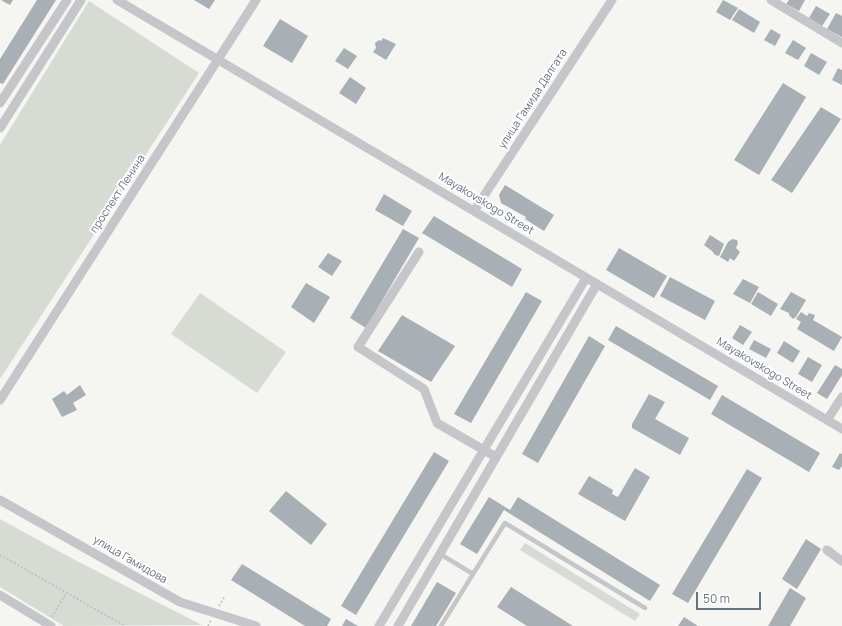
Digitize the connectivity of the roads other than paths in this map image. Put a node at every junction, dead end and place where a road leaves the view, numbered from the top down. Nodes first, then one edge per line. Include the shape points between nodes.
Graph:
1 (67, 0) edge
2 (81, 0) edge
3 (117, 0) edge
4 (256, 0) edge
5 (612, 0) edge
6 (771, 0) edge
7 (842, 43) edge
8 (218, 60) junction
9 (2, 97) edge
10 (16, 102) junction
11 (0, 128) edge
12 (474, 211) junction
13 (419, 252) dead end
14 (586, 278) junction
15 (597, 284) junction
16 (842, 397) edge
17 (0, 400) edge
18 (827, 420) junction
19 (842, 429) edge
20 (484, 449) junction
21 (496, 456) junction
22 (0, 500) edge
23 (426, 547) junction
24 (827, 550) dead end
25 (440, 554) junction
26 (842, 560) edge
27 (473, 574) junction
28 (0, 595) edge
29 (645, 608) dead end
30 (50, 625) edge
31 (256, 626) edge
32 (379, 626) edge
33 (398, 626) edge
34 (441, 626) edge

1 - 9 street
2 - 10 street
3 - 8 street, Mayakovskogo Street
4 - 8 street, проспект Ленина
5 - 12 street, улица Гамида Далгата
6 - 7 street
8 - 12 street, Mayakovskogo Street
8 - 17 street, проспект Ленина
9 - 10 street
10 - 11 street
12 - 14 street, Mayakovskogo Street
13 - 20 street via 358,347 424,389 437,423
14 - 15 street, Mayakovskogo Street
14 - 20 street
15 - 18 street, Mayakovskogo Street
15 - 21 street
16 - 18 street
18 - 19 street, Mayakovskogo Street
20 - 21 street
20 - 23 street
21 - 25 street
22 - 31 street, улица Гамидова via 180,602
23 - 25 street
23 - 32 street
24 - 26 street
25 - 27 lane
25 - 33 street
27 - 29 lane via 505,523
27 - 34 lane
28 - 30 street

